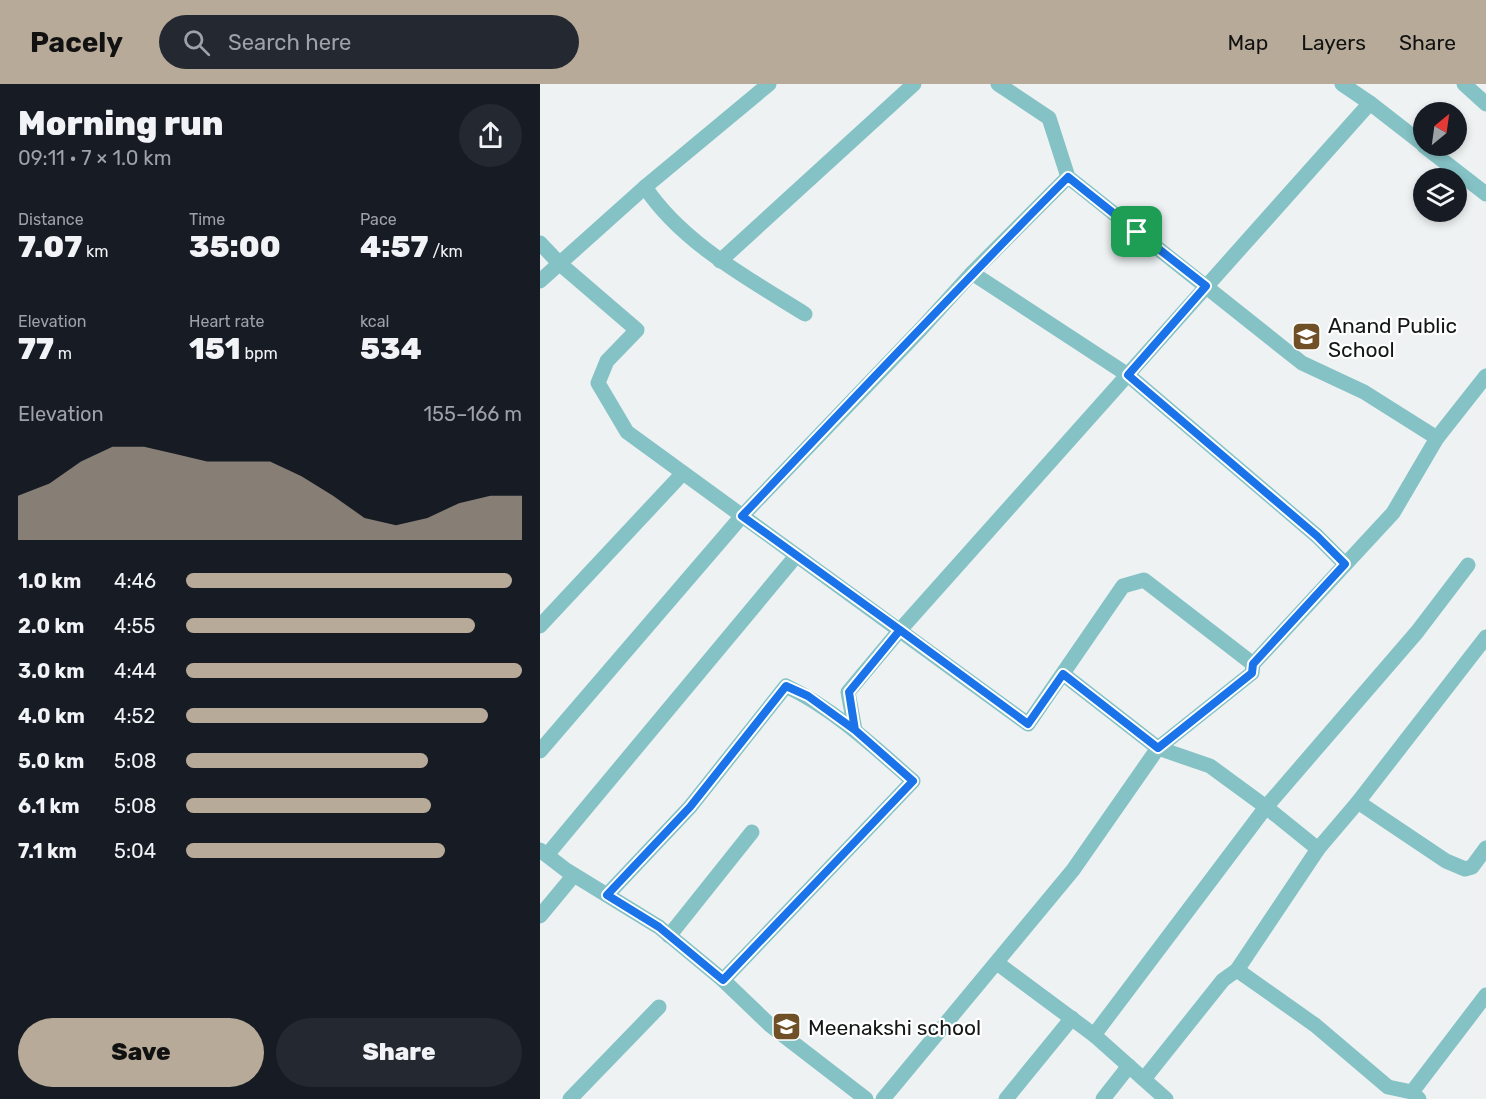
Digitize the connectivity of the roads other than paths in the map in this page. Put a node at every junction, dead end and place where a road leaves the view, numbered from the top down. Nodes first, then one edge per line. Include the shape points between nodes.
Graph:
1 (769, 84) edge
2 (914, 84) edge
3 (998, 84) edge
4 (1342, 84) edge
5 (1464, 84) edge
6 (1370, 103) junction
7 (1486, 104) edge
8 (1413, 136) edge
9 (1438, 156) edge
10 (1068, 177) junction
11 (645, 187) junction
12 (1486, 194) edge
13 (540, 243) edge
14 (720, 261) junction
15 (559, 263) junction
16 (972, 273) junction
17 (540, 282) edge
18 (1206, 286) junction
19 (806, 314) dead end
20 (1128, 375) junction
21 (1486, 376) edge
22 (1437, 438) junction
23 (683, 473) junction
24 (742, 516) junction
25 (796, 556) junction
26 (1345, 564) junction
27 (1468, 565) dead end
28 (540, 626) edge
29 (900, 630) junction
30 (1486, 637) edge
31 (1253, 664) junction
32 (1063, 674) junction
33 (855, 730) junction
34 (1158, 748) junction
35 (540, 751) edge
36 (1358, 802) junction
37 (1266, 807) junction
38 (752, 832) dead end
39 (1486, 848) edge
40 (1318, 849) junction
41 (543, 853) edge
42 (574, 875) junction
43 (607, 895) junction
44 (540, 916) edge
45 (669, 936) junction
46 (997, 963) junction
47 (1237, 970) junction
48 (723, 980) junction
49 (1486, 995) edge
50 (659, 1007) dead end
51 (1072, 1018) junction
52 (1094, 1035) junction
53 (1129, 1066) junction
54 (1144, 1079) junction
55 (1416, 1096) edge
56 (570, 1099) edge
57 (866, 1099) edge
58 (883, 1099) edge
59 (1006, 1099) edge
60 (1103, 1099) edge
61 (1166, 1099) edge

1 - 11 street
2 - 14 street
3 - 10 street via 1049,118
4 - 6 street
5 - 7 street
6 - 8 street
6 - 18 street
9 - 12 street
10 - 16 street
10 - 18 street
11 - 14 street via 659,208
11 - 15 street
13 - 15 street
14 - 19 street
15 - 17 street
15 - 23 street via 637,330 607,361 598,383 627,432
16 - 20 street
16 - 24 street
18 - 20 street
18 - 22 street via 1302,363 1364,392
20 - 26 street
20 - 29 street
21 - 22 street
22 - 26 street via 1393,513
23 - 24 street
23 - 28 street
24 - 25 street
24 - 35 street
25 - 29 street
25 - 41 street
26 - 31 street
27 - 37 street via 1417,632
29 - 32 street via 1028,724
29 - 33 street via 849,692
30 - 36 street
31 - 32 street via 1144,580 1123,586
31 - 34 street via 1252,673
32 - 34 street
33 - 43 street via 808,696 786,686 690,807
33 - 48 street via 913,781
34 - 37 street via 1210,766
34 - 46 street via 1073,870
36 - 39 street via 1446,861 1465,869 1472,867
36 - 40 street
37 - 40 street
37 - 52 street
38 - 45 street
40 - 47 street
41 - 42 street
42 - 43 street
42 - 44 street
43 - 45 street
45 - 48 street
46 - 51 street
46 - 58 street
47 - 54 street via 1223,980
47 - 55 street via 1315,1025 1388,1087
48 - 57 street via 770,1025
49 - 55 street
50 - 56 street
51 - 52 street
51 - 59 street
52 - 53 street
53 - 54 street
53 - 60 street
54 - 61 street

